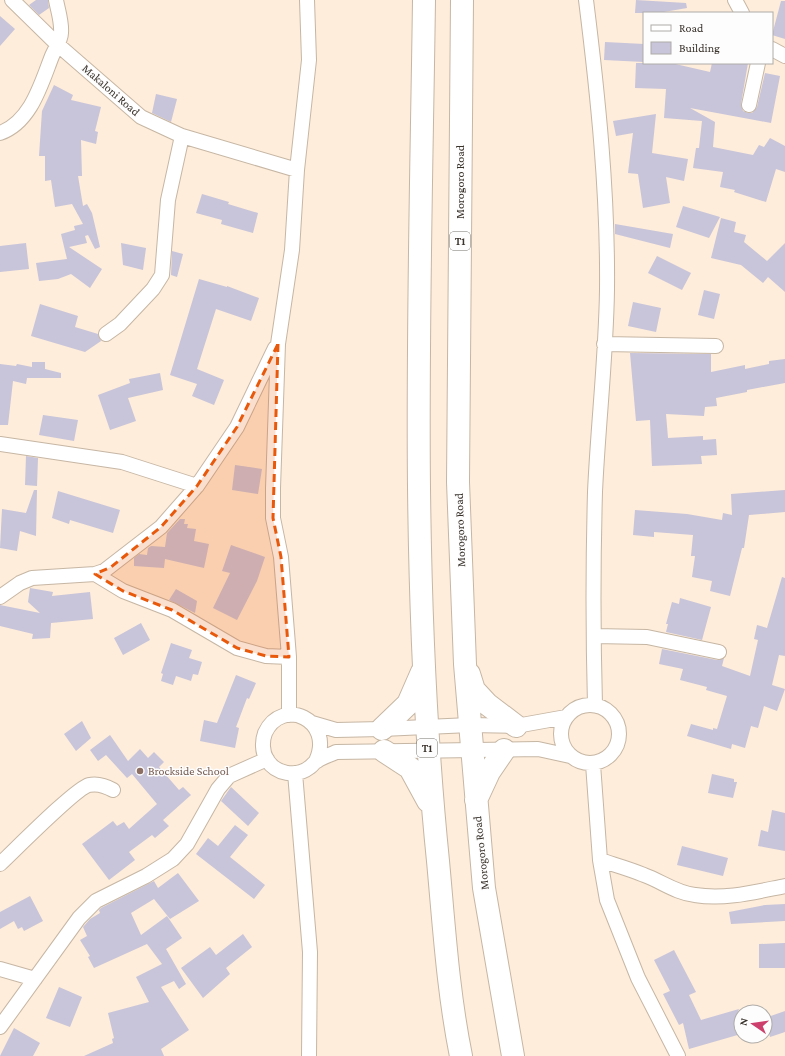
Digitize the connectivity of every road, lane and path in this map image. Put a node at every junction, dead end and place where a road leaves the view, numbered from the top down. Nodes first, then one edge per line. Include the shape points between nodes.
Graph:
1 (12, 0) edge
2 (56, 0) edge
3 (307, 0) edge
4 (424, 0) edge
5 (462, 0) edge
6 (586, 0) edge
7 (735, 0) edge
8 (741, 12) edge
9 (57, 44) junction
10 (773, 50) edge
11 (785, 56) edge
12 (758, 64) edge
13 (749, 105) dead end
14 (0, 133) edge
15 (182, 136) junction
16 (297, 170) junction
17 (106, 334) dead end
18 (278, 344) junction
19 (604, 344) junction
20 (716, 346) dead end
21 (0, 444) edge
22 (197, 486) junction
23 (95, 574) junction
24 (0, 597) edge
25 (594, 636) junction
26 (719, 652) dead end
27 (289, 656) junction
28 (465, 664) junction
29 (425, 666) junction
30 (595, 705) junction
31 (289, 715) junction
32 (566, 718) junction
33 (312, 722) junction
34 (470, 724) junction
35 (426, 726) junction
36 (516, 726) junction
37 (382, 729) junction
38 (504, 750) junction
39 (384, 751) junction
40 (427, 751) junction
41 (472, 751) junction
42 (570, 756) junction
43 (267, 759) junction
44 (316, 761) junction
45 (593, 764) junction
46 (295, 773) junction
47 (113, 790) dead end
48 (476, 802) junction
49 (433, 809) junction
50 (600, 860) junction
51 (0, 864) edge
52 (785, 886) edge
53 (0, 969) edge
54 (34, 979) junction
55 (0, 1027) edge
56 (309, 1056) edge
57 (461, 1056) edge
58 (513, 1056) edge
59 (678, 1056) edge

1 - 9 street, Makaloni Road
2 - 9 street via 62,23 61,36
3 - 16 street via 309,60
4 - 29 highway, T1 via 418,438
5 - 28 highway, Morogoro Road / T1 via 458,482
6 - 19 street via 598,97 604,192 607,290
7 - 8 street
9 - 14 street via 29,110 11,129
9 - 15 street, Makaloni Road via 141,117
10 - 11 street
12 - 13 street
15 - 16 street, Makaloni Road
15 - 17 street via 168,200 162,275 153,289 120,324
16 - 18 street via 292,250
18 - 22 street via 237,427
18 - 27 street via 274,518 281,557
19 - 20 street
19 - 25 street via 595,493
21 - 22 street via 122,462
22 - 23 street via 161,527 111,567
23 - 24 street via 32,578
23 - 27 street via 123,590 172,610 236,648 266,656
25 - 26 street via 647,637
25 - 30 street
27 - 31 street
28 - 34 highway, Morogoro Road / T1
28 - 36 highway via 474,690 487,704
29 - 35 highway, T1
29 - 37 highway via 408,704
30 - 32 street via 579,707
30 - 45 street via 610,713 615,719 619,735 614,751 605,759
31 - 33 street via 301,716
31 - 43 street via 274,721 264,735 264,752
32 - 36 street
32 - 42 street via 561,733 562,742
33 - 37 street via 336,730
33 - 44 street via 321,741
34 - 35 street
34 - 36 street
34 - 41 highway, Morogoro Road / T1
35 - 37 street
35 - 40 highway, T1
38 - 41 street
38 - 42 street via 538,749
38 - 48 highway via 489,772
39 - 40 street
39 - 44 street via 336,752
39 - 49 highway via 410,768
40 - 41 street
40 - 49 highway, T1
41 - 48 highway, Morogoro Road / T1
42 - 45 street via 577,761
43 - 46 street via 279,770
43 - 54 street via 229,776 218,789 187,844 173,859 96,901 79,918
44 - 46 street via 310,767
45 - 50 street
46 - 56 street via 310,952
47 - 51 street via 105,785 89,785
48 - 58 highway, Morogoro Road / T1 via 484,888
49 - 57 highway, T1 via 454,1020
50 - 52 street via 693,895 736,896
50 - 59 street via 607,900 638,978
53 - 54 street
54 - 55 street

